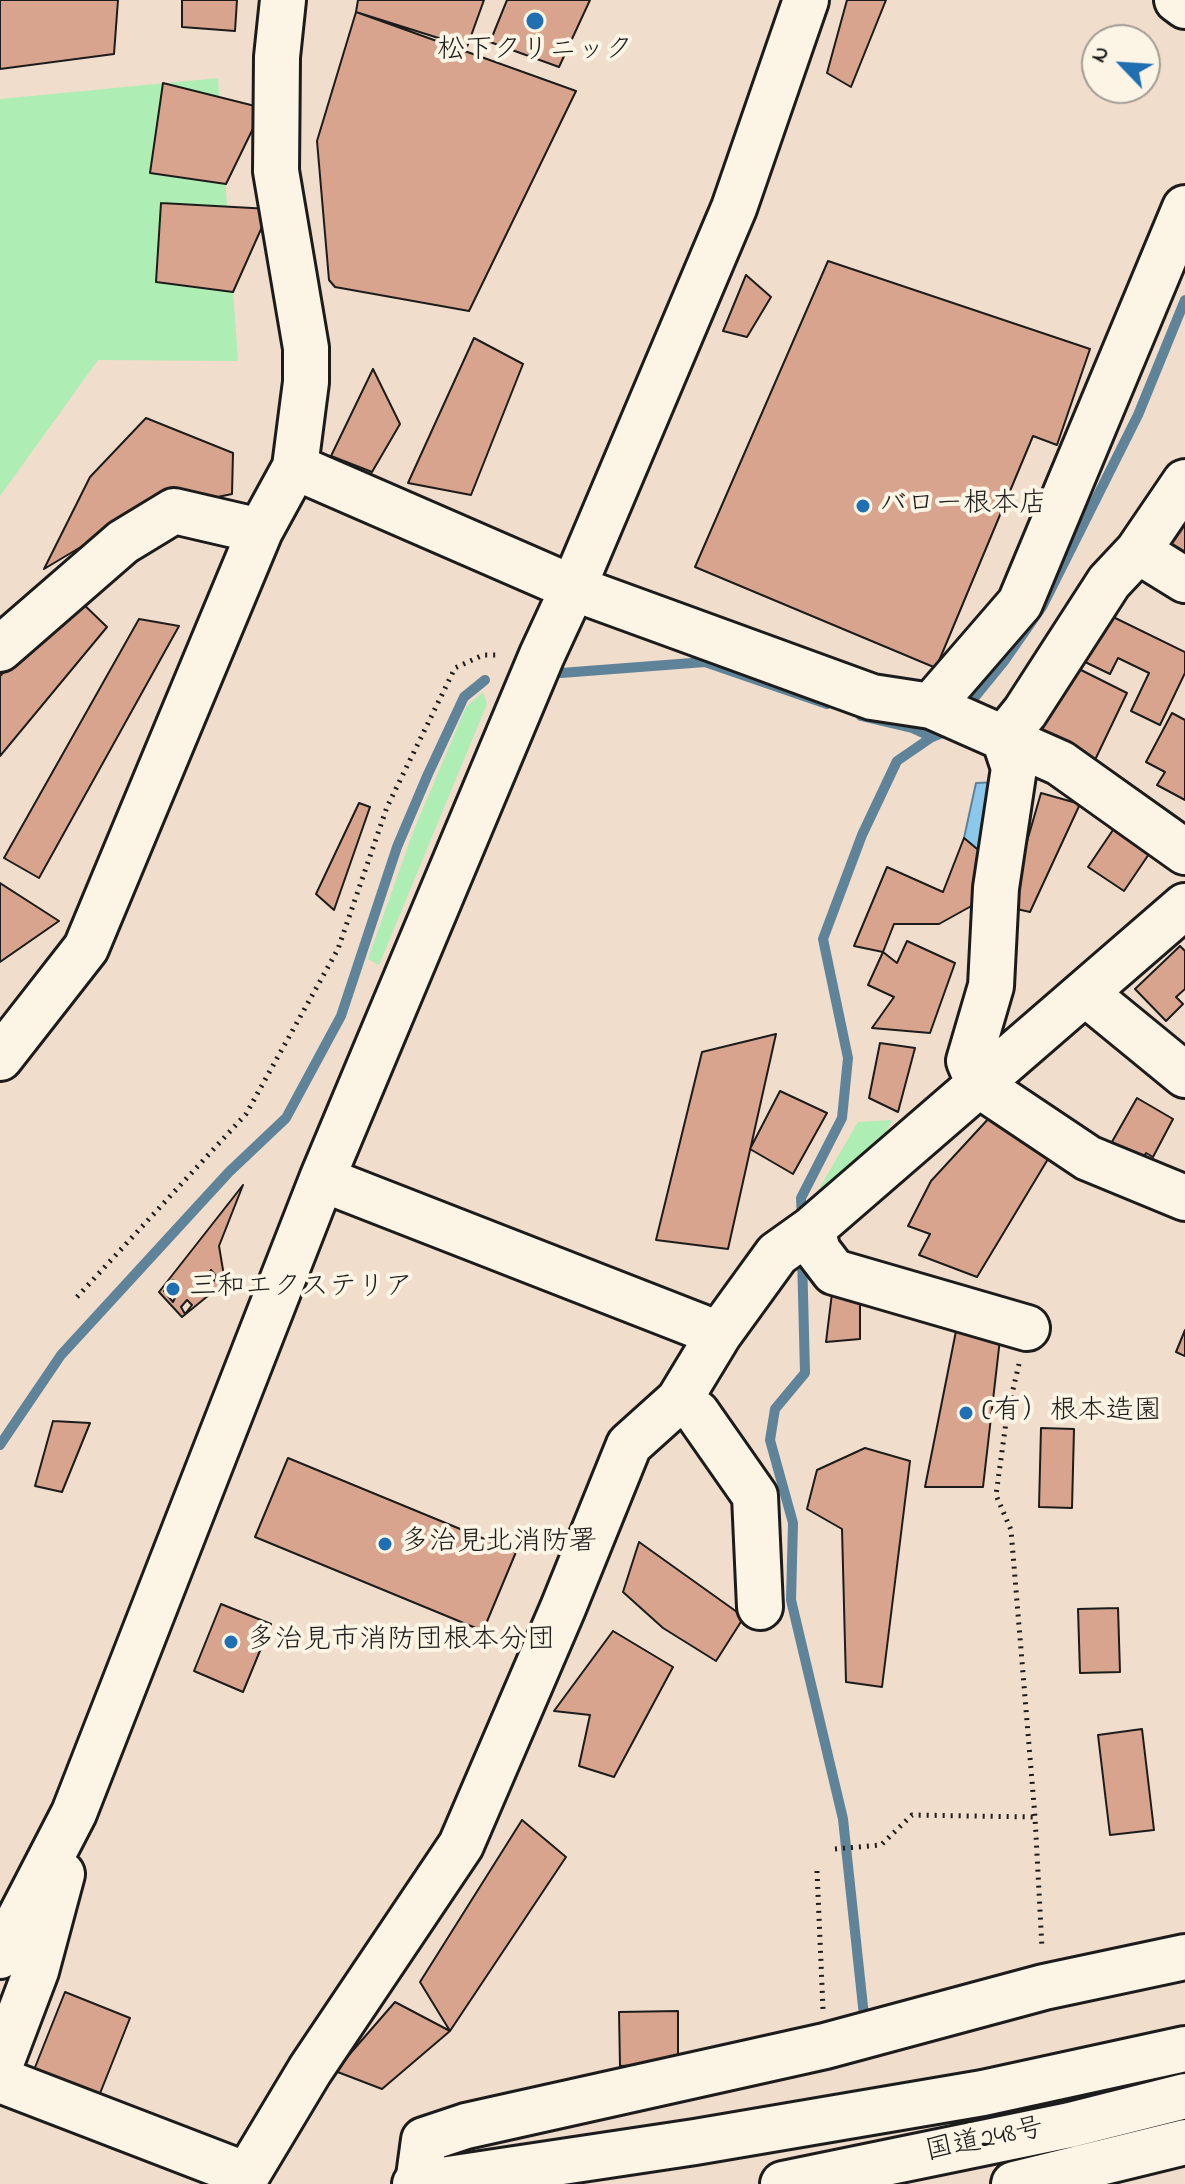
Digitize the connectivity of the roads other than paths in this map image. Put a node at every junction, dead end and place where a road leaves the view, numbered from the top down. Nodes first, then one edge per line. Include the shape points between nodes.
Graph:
1 (283, 0) edge
2 (806, 0) edge
3 (1177, 0) edge
4 (1185, 6) edge
5 (1185, 208) edge
6 (295, 467) junction
7 (1185, 482) edge
8 (260, 531) junction
9 (1138, 551) junction
10 (1185, 580) edge
11 (573, 588) junction
12 (0, 649) edge
13 (931, 706) junction
14 (1004, 738) junction
15 (1185, 852) edge
16 (1185, 907) edge
17 (991, 986) junction
18 (1070, 1006) junction
19 (0, 1058) edge
20 (1185, 1075) edge
21 (979, 1085) junction
22 (322, 1179) junction
23 (1185, 1198) edge
24 (801, 1237) junction
25 (1027, 1328) road end
26 (719, 1334) junction
27 (679, 1400) junction
28 (760, 1607) dead end
29 (74, 1813) junction
30 (0, 1956) edge
31 (1185, 1957) edge
32 (1185, 2049) edge
33 (0, 2066) edge
34 (0, 2080) edge
35 (1185, 2096) edge
36 (1185, 2142) edge
37 (245, 2179) edge
38 (416, 2184) edge
39 (783, 2184) edge
40 (1014, 2184) edge

1 - 6 main road via 276,171 306,348
2 - 11 main road via 734,208
3 - 4 main road
5 - 13 main road via 1020,603
6 - 8 main road
6 - 11 main road
7 - 9 main road
8 - 12 main road via 174,511 123,542
8 - 19 main road via 86,948
9 - 10 main road
9 - 14 main road via 1109,582
11 - 13 main road via 872,697
11 - 22 main road
13 - 14 main road
14 - 15 main road via 1060,763
14 - 17 main road via 1014,768 996,888
16 - 18 main road
17 - 18 main road
17 - 21 main road via 969,1061
18 - 20 main road
18 - 21 main road
21 - 23 main road via 1088,1158
21 - 24 main road
22 - 26 main road
22 - 29 main road
24 - 25 main road via 834,1272
24 - 26 main road
26 - 27 main road
27 - 28 main road via 697,1413 755,1496
27 - 37 main road via 629,1445 461,1845 310,2070
29 - 30 main road
29 - 33 main road via 36,1971
31 - 38 main road via 1044,1987 825,2046 466,2126 424,2140
32 - 38 main road via 983,2093
34 - 37 main road
35 - 39 main road, 国道248号
36 - 40 main road, 国道248号

